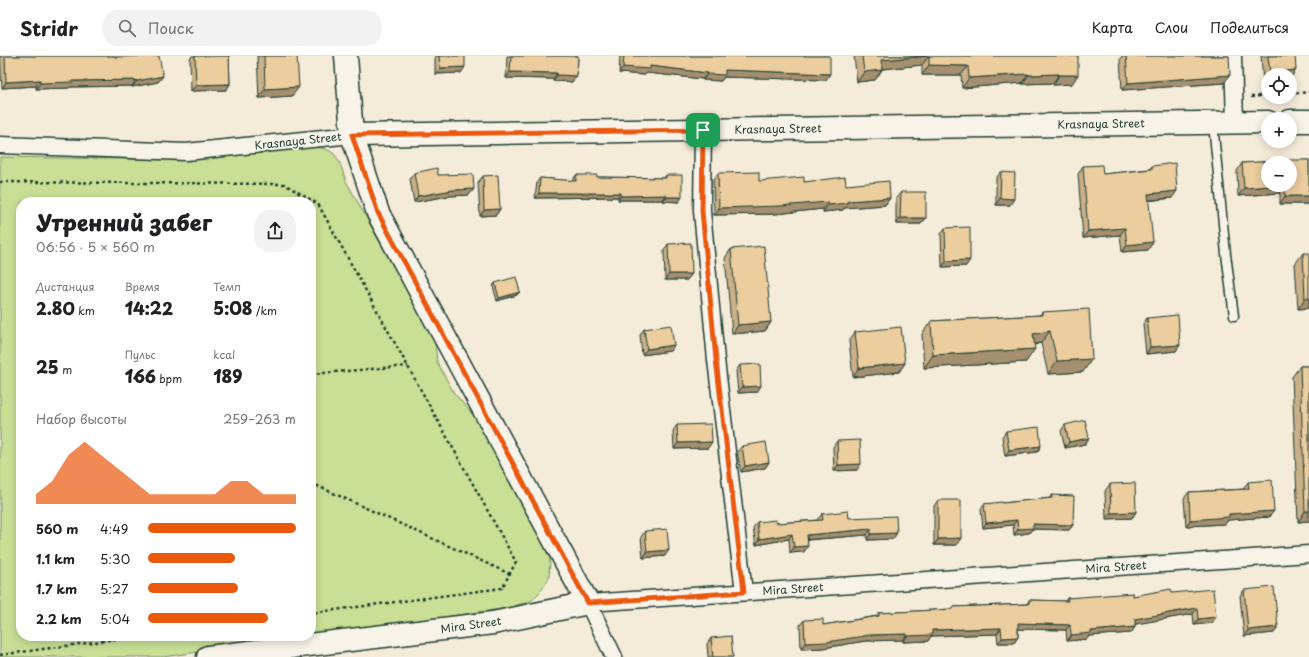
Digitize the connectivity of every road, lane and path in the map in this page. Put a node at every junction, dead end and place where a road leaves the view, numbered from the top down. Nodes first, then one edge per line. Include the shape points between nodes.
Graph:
1 (346, 56) edge
2 (1233, 56) edge
3 (1309, 92) edge
4 (1297, 93) edge
5 (1297, 121) edge
6 (1309, 121) edge
7 (1213, 122) junction
8 (1235, 122) junction
9 (1261, 122) edge
10 (703, 130) junction
11 (352, 135) junction
12 (0, 145) edge
13 (0, 182) edge
14 (298, 192) junction
15 (294, 197) edge
16 (306, 197) edge
17 (316, 203) edge
18 (1234, 316) dead end
19 (408, 366) junction
20 (316, 374) edge
21 (316, 485) edge
22 (1309, 554) edge
23 (510, 574) junction
24 (744, 592) junction
25 (588, 603) junction
26 (316, 612) edge
27 (100, 641) edge
28 (0, 654) edge
29 (208, 657) edge
30 (614, 657) edge

1 - 11 street
2 - 8 street
3 - 4 path
5 - 6 street
7 - 8 street, Krasnaya Street
7 - 10 street, Krasnaya Street
7 - 18 lane
8 - 9 street, Krasnaya Street
10 - 11 street, Krasnaya Street
10 - 24 street via 702,211 716,360
11 - 12 street, Krasnaya Street via 186,152
11 - 25 street via 378,213
13 - 14 path via 284,184
14 - 15 path
14 - 16 path
17 - 19 path
19 - 20 path
19 - 23 path via 516,562
21 - 23 path
22 - 24 street, Mira Street
23 - 26 path via 502,588
24 - 25 street, Mira Street
25 - 29 street, Mira Street via 493,623
25 - 30 street
27 - 28 path

